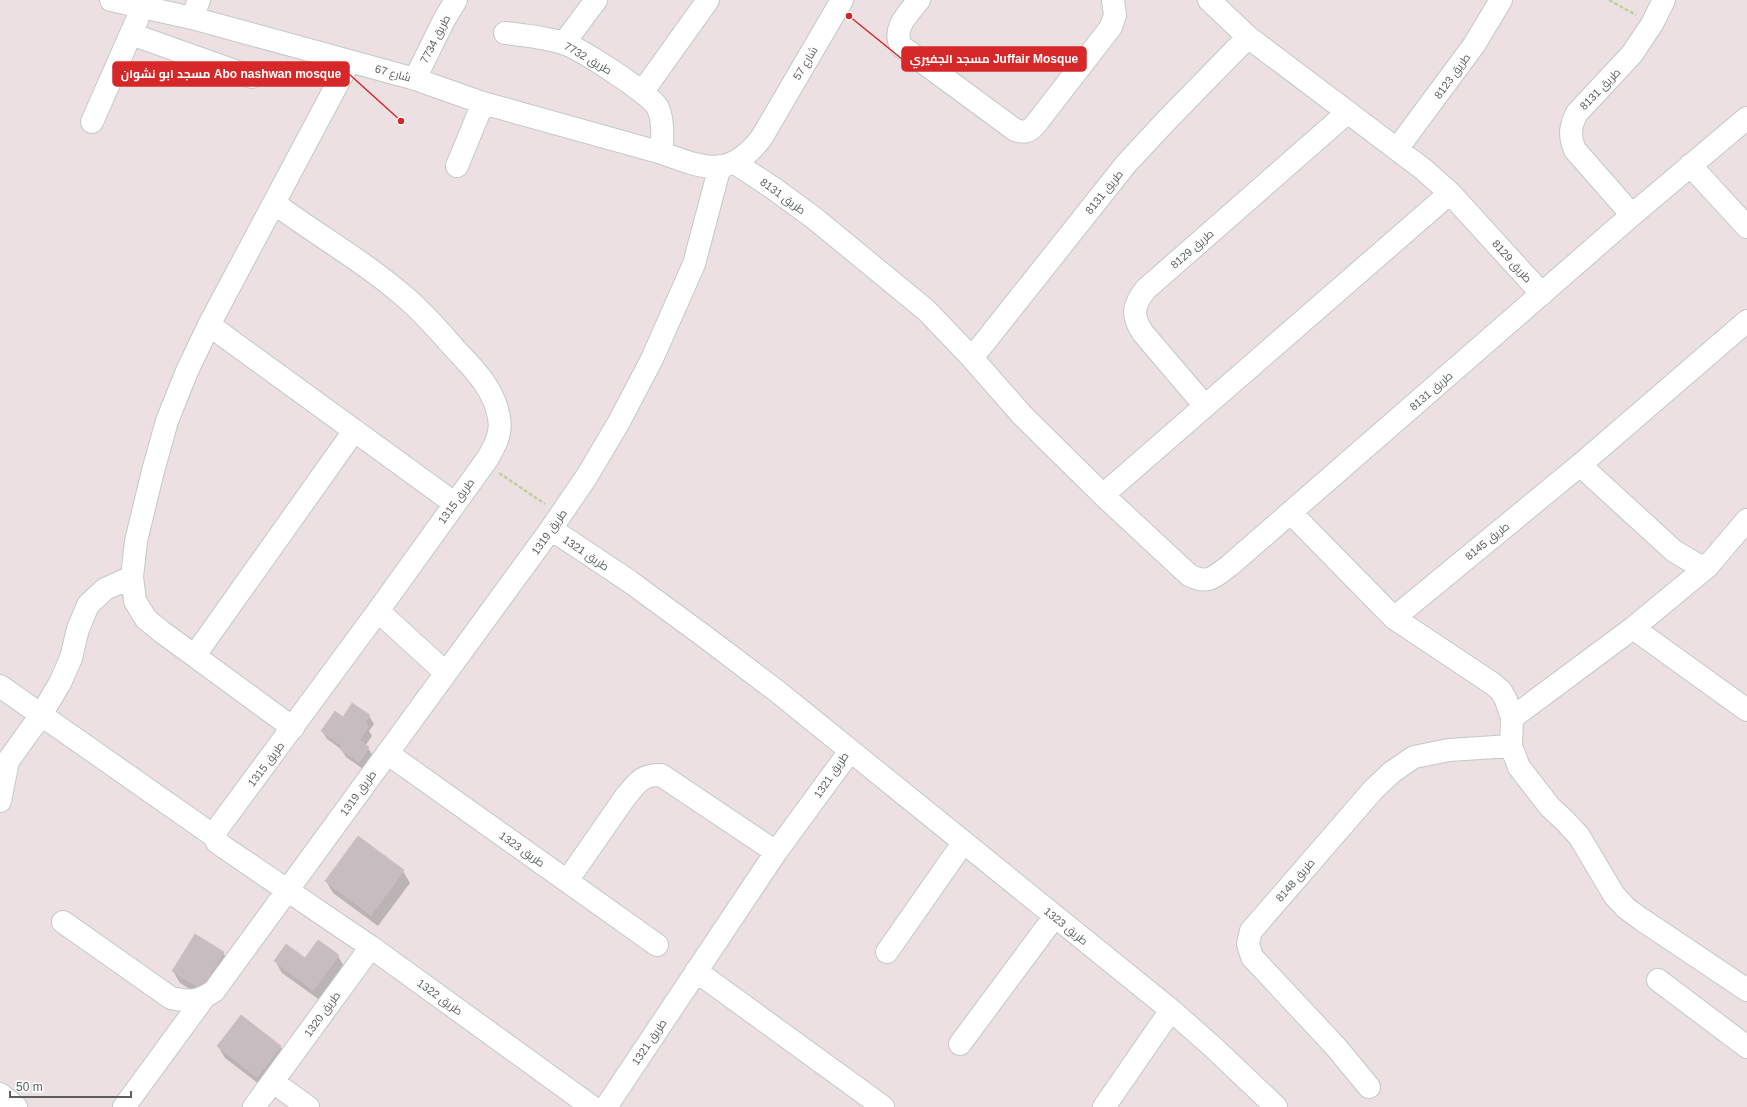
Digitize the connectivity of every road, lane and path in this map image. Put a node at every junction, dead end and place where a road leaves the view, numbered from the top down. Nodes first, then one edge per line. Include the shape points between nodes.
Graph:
1 (112, 0) edge
2 (456, 0) edge
3 (596, 0) edge
4 (708, 0) edge
5 (842, 0) edge
6 (919, 0) edge
7 (1113, 0) edge
8 (1209, 0) edge
9 (1502, 0) edge
10 (1609, 0) edge
11 (1664, 0) edge
12 (143, 8) junction
13 (195, 9) edge
14 (1652, 24) junction
15 (506, 32) dead end
16 (131, 34) junction
17 (1248, 37) junction
18 (564, 43) junction
19 (349, 62) junction
20 (252, 76) dead end
21 (414, 79) junction
22 (643, 91) junction
23 (483, 103) junction
24 (1348, 112) junction
25 (1747, 118) edge
26 (92, 122) dead end
27 (768, 125) junction
28 (1397, 149) junction
29 (667, 155) junction
30 (728, 164) junction
31 (1690, 165) junction
32 (457, 166) dead end
33 (1450, 193) junction
34 (274, 203) junction
35 (1632, 215) junction
36 (1747, 227) edge
37 (1542, 294) junction
38 (1747, 321) edge
39 (209, 325) junction
40 (972, 358) junction
41 (1205, 406) junction
42 (354, 431) junction
43 (484, 463) junction
44 (1580, 464) junction
45 (1103, 495) junction
46 (454, 503) junction
47 (1291, 513) junction
48 (1747, 520) edge
49 (556, 522) junction
50 (1707, 567) junction
51 (132, 577) junction
52 (378, 611) junction
53 (1394, 618) junction
54 (1633, 628) junction
55 (195, 656) junction
56 (446, 673) junction
57 (0, 686) edge
58 (1747, 710) edge
59 (41, 715) junction
60 (1512, 718) junction
61 (293, 728) junction
62 (1511, 746) junction
63 (850, 751) junction
64 (387, 753) junction
65 (4, 762) edge
66 (0, 801) edge
67 (214, 836) junction
68 (963, 843) junction
69 (776, 852) junction
70 (567, 881) junction
71 (286, 891) junction
72 (1055, 916) junction
73 (63, 922) dead end
74 (657, 945) dead end
75 (371, 947) junction
76 (887, 952) dead end
77 (696, 971) junction
78 (1658, 980) dead end
79 (1744, 983) edge
80 (202, 999) junction
81 (1170, 1010) junction
82 (960, 1044) dead end
83 (1747, 1048) edge
84 (273, 1082) junction
85 (1369, 1087) dead end
86 (0, 1094) edge
87 (16, 1107) edge
88 (124, 1107) edge
89 (254, 1107) edge
90 (308, 1107) edge
91 (592, 1107) edge
92 (606, 1107) edge
93 (883, 1107) edge
94 (1104, 1107) edge
95 (1276, 1107) edge

1 - 12 street, شارع 67
2 - 21 street, طريق 7734
3 - 18 street
4 - 22 street
5 - 27 street, شارع 57
6 - 7 street via 897,31 901,46 1021,132 1026,132 1036,125 1111,27 1115,15
8 - 17 street, طريق 8129
9 - 28 street, طريق 8123 via 1465,57
10 - 14 path
11 - 14 street, طريق 8131
12 - 13 street, شارع 67
12 - 16 street
13 - 19 street, شارع 67
14 - 35 street, طريق 8131 via 1632,54 1577,113 1570,131 1575,150
15 - 18 street, طريق 7732
16 - 20 street
16 - 26 street
17 - 24 street, طريق 8129
17 - 40 street, طريق 8131 via 1126,164
18 - 22 street, طريق 7732
19 - 21 street, شارع 67
19 - 34 street
21 - 23 street, شارع 67
22 - 29 street, طريق 7732 via 657,106 661,116
23 - 29 street, شارع 67
23 - 32 street
24 - 28 street, طريق 8129
24 - 41 street, طريق 8129 via 1138,298 1136,322
25 - 31 street, طريق 8131
27 - 29 street, شارع 67 via 757,136 729,155 702,160
27 - 30 street via 755,147
28 - 33 street, طريق 8129
29 - 30 street, شارع 67 via 696,166
30 - 40 street, طريق 8131 via 774,188 814,218 926,310
30 - 49 street, طريق 1319 via 694,264 652,359 619,422
31 - 35 street, طريق 8131
31 - 36 street
33 - 37 street, طريق 8129
33 - 41 street
34 - 39 street
34 - 43 street, طريق 1315 via 407,298 484,381 499,418 498,439
35 - 37 street, طريق 8131
37 - 47 street, طريق 8131
38 - 44 street, طريق 8145
39 - 42 street
39 - 51 street via 167,421 136,541
40 - 45 street, طريق 8131 via 1017,410
41 - 45 street
42 - 46 street
42 - 55 street
43 - 46 street, طريق 1315
43 - 49 path
44 - 50 street via 1674,551 1696,564
44 - 53 street, طريق 8145
45 - 47 street, طريق 8131 via 1189,574 1204,581 1230,566
46 - 52 street, طريق 1315
47 - 53 street
48 - 50 street
49 - 56 street, طريق 1319
49 - 63 street, طريق 1321 via 629,581 778,692
50 - 54 street
51 - 55 street via 135,601 146,619
51 - 59 street via 105,589 88,605 66,670
52 - 56 street
52 - 61 street, طريق 1315
53 - 60 street via 1493,684 1501,691
54 - 58 street
54 - 60 street
55 - 61 street
56 - 64 street, طريق 1319
57 - 59 street, طريق 1322
59 - 65 street
59 - 67 street, طريق 1322
60 - 62 street
61 - 67 street, طريق 1315
62 - 79 street via 1519,767 1550,807 1579,836 1614,894 1626,908
62 - 85 street, طريق 8148 via 1449,750 1414,757 1392,772 1373,790 1251,931 1248,944 1252,957 1336,1047
63 - 68 street, طريق 1323
63 - 69 street, طريق 1321
64 - 70 street, طريق 1323
64 - 71 street, طريق 1319
65 - 66 street
67 - 71 street, طريق 1322 via 217,842
68 - 72 street, طريق 1323
68 - 76 street
69 - 70 street via 661,775 648,775 626,796
69 - 77 street, طريق 1321
70 - 74 street, طريق 1323
71 - 75 street, طريق 1322
71 - 80 street, طريق 1319 via 224,979 214,991
72 - 81 street, طريق 1323
72 - 82 street
73 - 80 street via 171,998 186,1001
75 - 84 street, طريق 1320
75 - 91 street, طريق 1322
77 - 92 street, طريق 1321
77 - 93 street
78 - 83 street
80 - 88 street, طريق 1319
81 - 94 street
81 - 95 street, طريق 1323
84 - 89 street, طريق 1320
84 - 90 street
86 - 87 street

